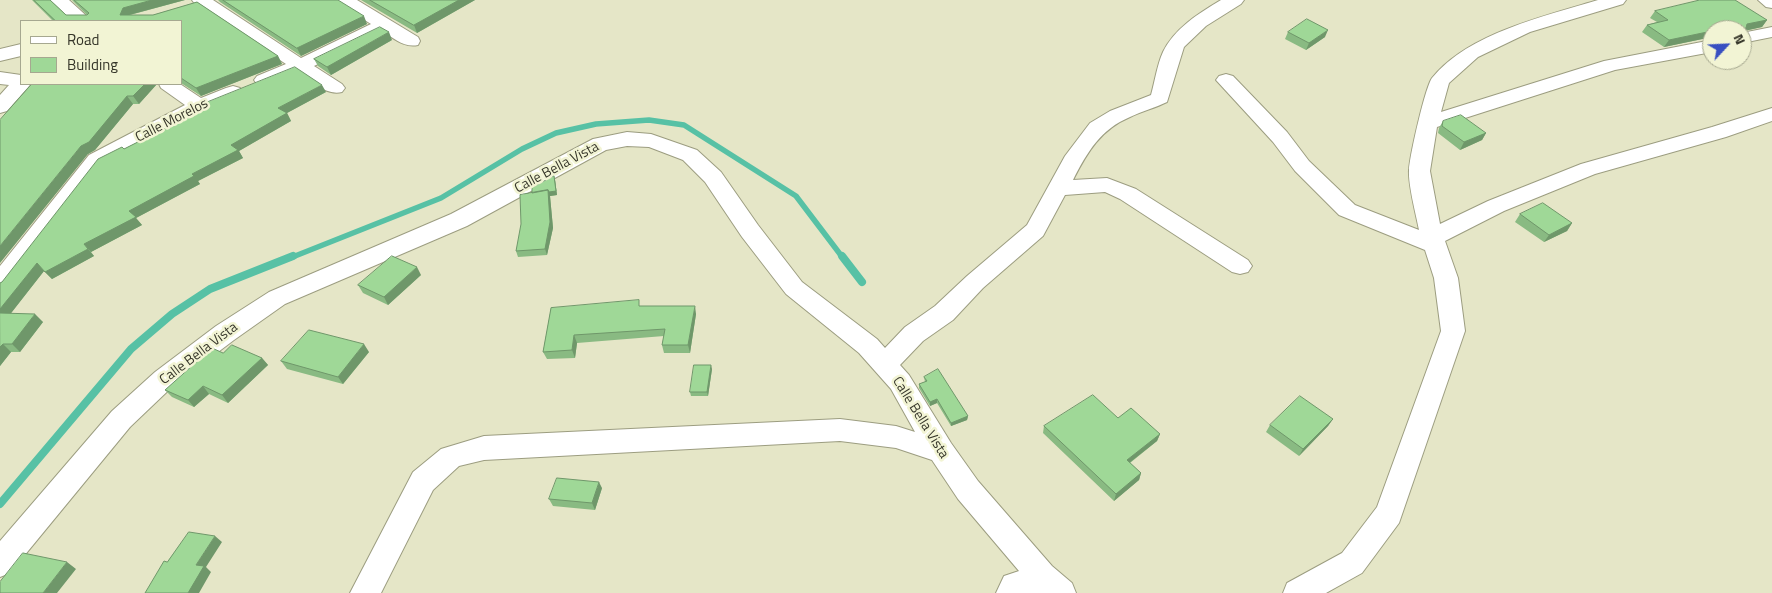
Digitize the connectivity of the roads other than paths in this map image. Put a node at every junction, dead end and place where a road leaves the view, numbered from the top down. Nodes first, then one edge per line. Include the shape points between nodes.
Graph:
1 (59, 0) edge
2 (345, 0) edge
3 (1235, 0) edge
4 (1618, 0) edge
5 (1767, 0) edge
6 (200, 3) edge
7 (1772, 3) edge
8 (82, 20) edge
9 (385, 24) junction
10 (1772, 32) edge
11 (1752, 36) edge
12 (411, 41) dead end
13 (1702, 48) edge
14 (299, 66) junction
15 (0, 78) edge
16 (1226, 80) dead end
17 (169, 85) edge
18 (335, 88) dead end
19 (199, 106) junction
20 (0, 107) edge
21 (1772, 114) edge
22 (1428, 123) junction
23 (1058, 188) junction
24 (1434, 242) junction
25 (1240, 266) dead end
26 (0, 284) edge
27 (885, 364) junction
28 (941, 452) junction
29 (0, 563) edge
30 (1051, 584) edge
31 (366, 593) edge
32 (1010, 593) edge
33 (1298, 593) edge

1 - 8 street
2 - 9 street
3 - 23 street via 1198,22 1178,42 1166,71 1160,98 1115,115 1099,126 1082,144
4 - 22 street via 1524,28 1471,53 1440,81
5 - 7 street
6 - 14 street
9 - 12 street
9 - 14 street, Calle Morelos
10 - 11 street
13 - 22 street via 1611,65
14 - 18 street
14 - 19 street, Calle Morelos
15 - 20 street via 14,79 20,85
16 - 24 street via 1280,137 1302,166 1347,210
17 - 19 street
19 - 26 street, Calle Morelos via 96,160
21 - 24 street via 1588,169 1496,206
22 - 24 street via 1419,171
23 - 25 street via 1106,185 1128,194
23 - 27 street via 1035,230 944,313 914,334
24 - 33 street via 1446,278 1453,331 1389,514 1352,563
27 - 28 street, Calle Bella Vista via 900,382
27 - 29 street, Calle Bella Vista via 868,346 794,288 713,177 690,155 651,141 627,139 600,144 459,220 277,298 225,334 164,379 121,419
28 - 30 street, Calle Bella Vista via 968,490
28 - 31 street via 896,437 840,430 484,448 451,457 423,481
30 - 32 street via 1015,586

